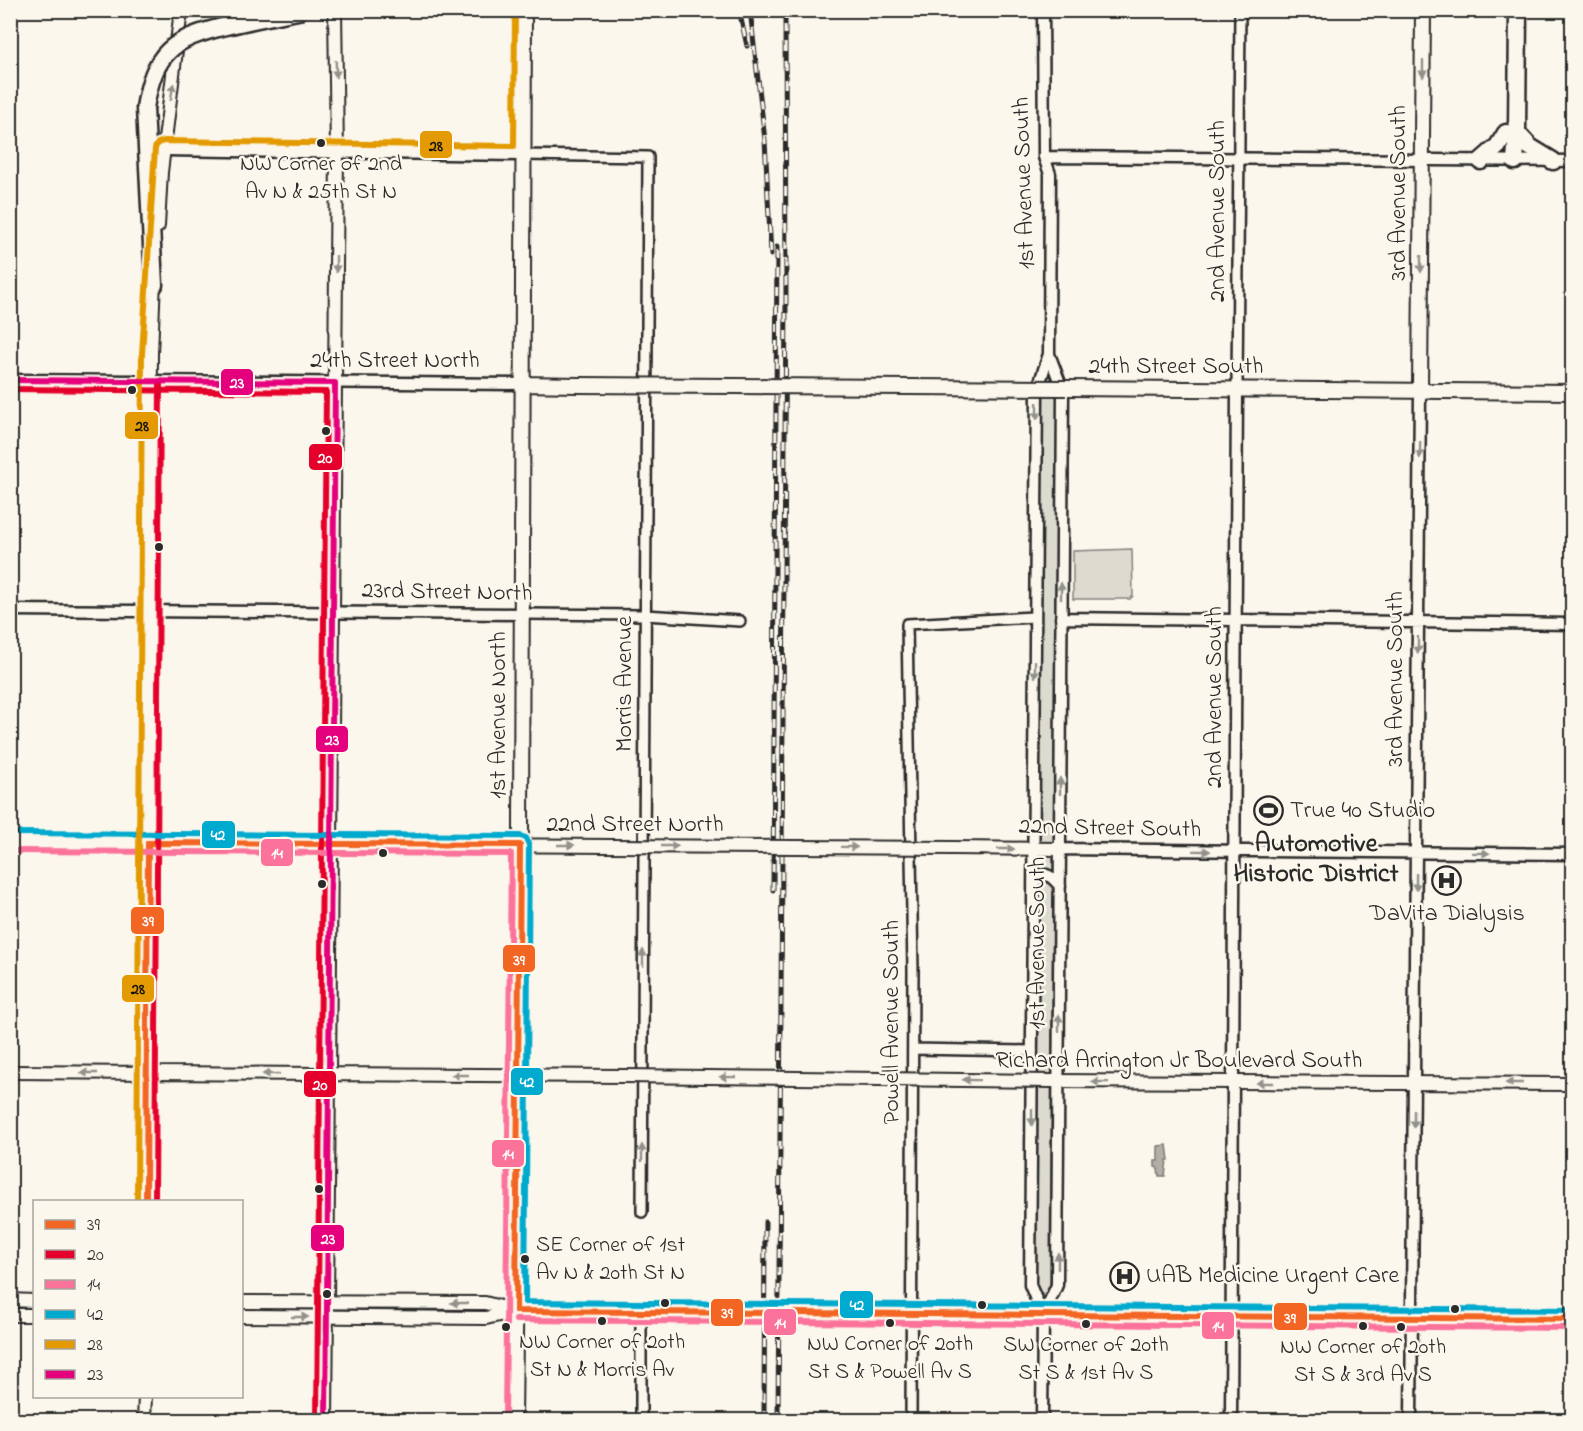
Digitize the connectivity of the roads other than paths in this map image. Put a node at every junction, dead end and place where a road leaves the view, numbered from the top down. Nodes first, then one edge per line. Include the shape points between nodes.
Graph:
1 (181, 10) edge
2 (303, 10) edge
3 (335, 10) edge
4 (524, 10) edge
5 (1043, 10) edge
6 (1240, 10) edge
7 (1423, 10) edge
8 (1509, 10) edge
9 (1518, 10) edge
10 (1512, 133) junction
11 (164, 150) junction
12 (337, 153) junction
13 (523, 155) junction
14 (1044, 157) junction
15 (1240, 158) junction
16 (1422, 159) junction
17 (1481, 160) junction
18 (1510, 161) junction
19 (1553, 161) junction
20 (1572, 161) edge
21 (154, 285) junction
22 (1049, 354) junction
23 (10, 380) edge
24 (151, 381) junction
25 (335, 383) junction
26 (522, 384) junction
27 (780, 386) joint
28 (1237, 390) junction
29 (1420, 391) junction
30 (1572, 392) edge
31 (10, 610) edge
32 (149, 611) junction
33 (333, 613) junction
34 (522, 614) junction
35 (645, 615) junction
36 (1034, 617) junction
37 (1061, 618) junction
38 (740, 621) dead end
39 (1236, 621) junction
40 (1419, 622) junction
41 (1572, 624) edge
42 (10, 842) edge
43 (148, 843) junction
44 (331, 844) junction
45 (520, 845) junction
46 (790, 847) joint
47 (1034, 849) junction
48 (1060, 849) junction
49 (1235, 851) junction
50 (1417, 852) junction
51 (1572, 854) edge
52 (1034, 883) junction
53 (1060, 885) junction
54 (913, 1049) junction
55 (1032, 1051) junction
56 (10, 1072) edge
57 (147, 1073) junction
58 (330, 1074) junction
59 (518, 1075) junction
60 (1055, 1081) junction
61 (1233, 1083) junction
62 (1415, 1083) junction
63 (1572, 1084) edge
64 (146, 1200) edge
65 (642, 1212) dead end
66 (10, 1300) edge
67 (33, 1300) edge
68 (243, 1302) edge
69 (328, 1302) junction
70 (516, 1311) junction
71 (641, 1312) junction
72 (717, 1313) tunnel mouth
73 (800, 1314) tunnel mouth
74 (911, 1314) junction
75 (10, 1315) edge
76 (33, 1315) edge
77 (243, 1316) edge
78 (1043, 1316) junction
79 (328, 1317) junction
80 (1231, 1318) junction
81 (1413, 1318) junction
82 (1572, 1319) edge
83 (145, 1398) edge
84 (144, 1420) edge
85 (326, 1420) edge
86 (514, 1420) edge
87 (641, 1420) edge
88 (911, 1420) edge
89 (1042, 1420) edge
90 (1232, 1420) edge
91 (1411, 1420) edge

11 -> 1 main road
2 - 21 highway, bridge via 196,33 160,61 150,83 146,108
3 -> 12 main road
4 - 13 main road, 1st Avenue North
5 - 14 street, 1st Avenue South
6 - 15 street, 2nd Avenue South
7 -> 16 main road, 3rd Avenue South
8 - 10 highway
9 - 10 highway
10 - 17 highway
10 - 18 highway
10 - 19 highway
11 - 12 street
11 - 21 main road
12 - 13 street
12 -> 25 main road
13 - 26 main road, 1st Avenue North
13 - 35 street, Morris Avenue via 648,157
14 - 15 street
14 - 22 street, 1st Avenue South via 1050,174
15 - 16 street
15 - 28 street, 2nd Avenue South
16 - 17 street
16 -> 29 main road, 3rd Avenue South
17 - 18 street
18 - 19 street
19 - 20 street
21 - 24 main road
22 -> 36 street, 1st Avenue South via 1037,391
37 -> 22 street, 1st Avenue South via 1063,391
23 - 24 street, 24th Street North
24 - 25 street, 24th Street North
24 - 32 main road
25 - 26 street, 24th Street North
25 - 33 main road
26 - 27 main road, 24th Street North, bridge
26 - 34 main road, 1st Avenue North
27 - 28 main road, 24th Street South, bridge
28 - 29 main road, 24th Street South
28 - 39 street, 2nd Avenue South
29 - 30 main road, 24th Street South
29 -> 40 street, 3rd Avenue South
31 - 32 street, 23rd Street North
32 - 33 street, 23rd Street North
32 - 43 main road
33 - 34 street, 23rd Street North
33 - 44 main road
34 - 35 street, 23rd Street North
34 - 45 main road, 1st Avenue North
35 - 38 street, 23rd Street North
65 -> 35 street, Morris Avenue
36 -> 47 street, 1st Avenue South
36 - 54 street, Powell Avenue South via 907,624
37 - 39 street
48 -> 37 street, 1st Avenue South
39 - 40 street
39 - 49 street, 2nd Avenue South
40 - 41 street
40 -> 50 street, 3rd Avenue South
42 - 43 main road, 22nd Street North
43 - 44 main road, 22nd Street North
43 - 57 main road
44 - 45 main road, 22nd Street North
44 - 58 main road
45 -> 46 main road, 22nd Street North, bridge
45 - 59 main road, 1st Avenue North
46 -> 47 main road, 22nd Street South, bridge
47 - 48 main road, 22nd Street South
47 - 52 street, 1st Avenue South
48 -> 49 street, 22nd Street South
48 - 53 street, 1st Avenue South
49 - 50 street, 22nd Street South
49 - 61 street, 2nd Avenue South
50 -> 51 street, 22nd Street South
50 -> 62 street, 3rd Avenue South
52 - 53 street via 1045,874
52 - 55 street, 1st Avenue South
60 -> 53 street, 1st Avenue South
54 - 55 street
54 - 74 street, Powell Avenue South
55 -> 78 street, 1st Avenue South via 1030,1286
57 -> 56 main road, Richard Arrington Jr Boulevard South
58 -> 57 main road, Richard Arrington Jr Boulevard South
57 - 64 main road
59 -> 58 main road, Richard Arrington Jr Boulevard South
58 - 69 main road
60 -> 59 main road, Richard Arrington Jr Boulevard South, bridge
59 - 70 main road, 1st Avenue North
61 -> 60 main road, Richard Arrington Jr Boulevard South
78 -> 60 street, 1st Avenue South via 1058,1286
62 -> 61 main road, Richard Arrington Jr Boulevard South
61 - 80 street, 2nd Avenue South
63 -> 62 main road, Richard Arrington Jr Boulevard South
62 -> 81 street, 3rd Avenue South
66 - 67 main road
68 - 69 main road
70 -> 69 main road via 485,1303
69 - 79 main road
70 - 71 main road
70 - 79 main road via 486,1318
70 - 86 main road, 1st Avenue North
71 - 72 main road
71 - 87 street
73 - 74 main road
74 - 78 main road
74 - 88 street, Powell Avenue South
75 - 76 main road
77 -> 79 main road
78 - 80 main road
78 - 89 street, 1st Avenue South
79 - 85 main road
80 - 81 main road
80 - 90 street, 2nd Avenue South
81 - 82 main road
81 - 91 street, 3rd Avenue South
83 - 84 main road

